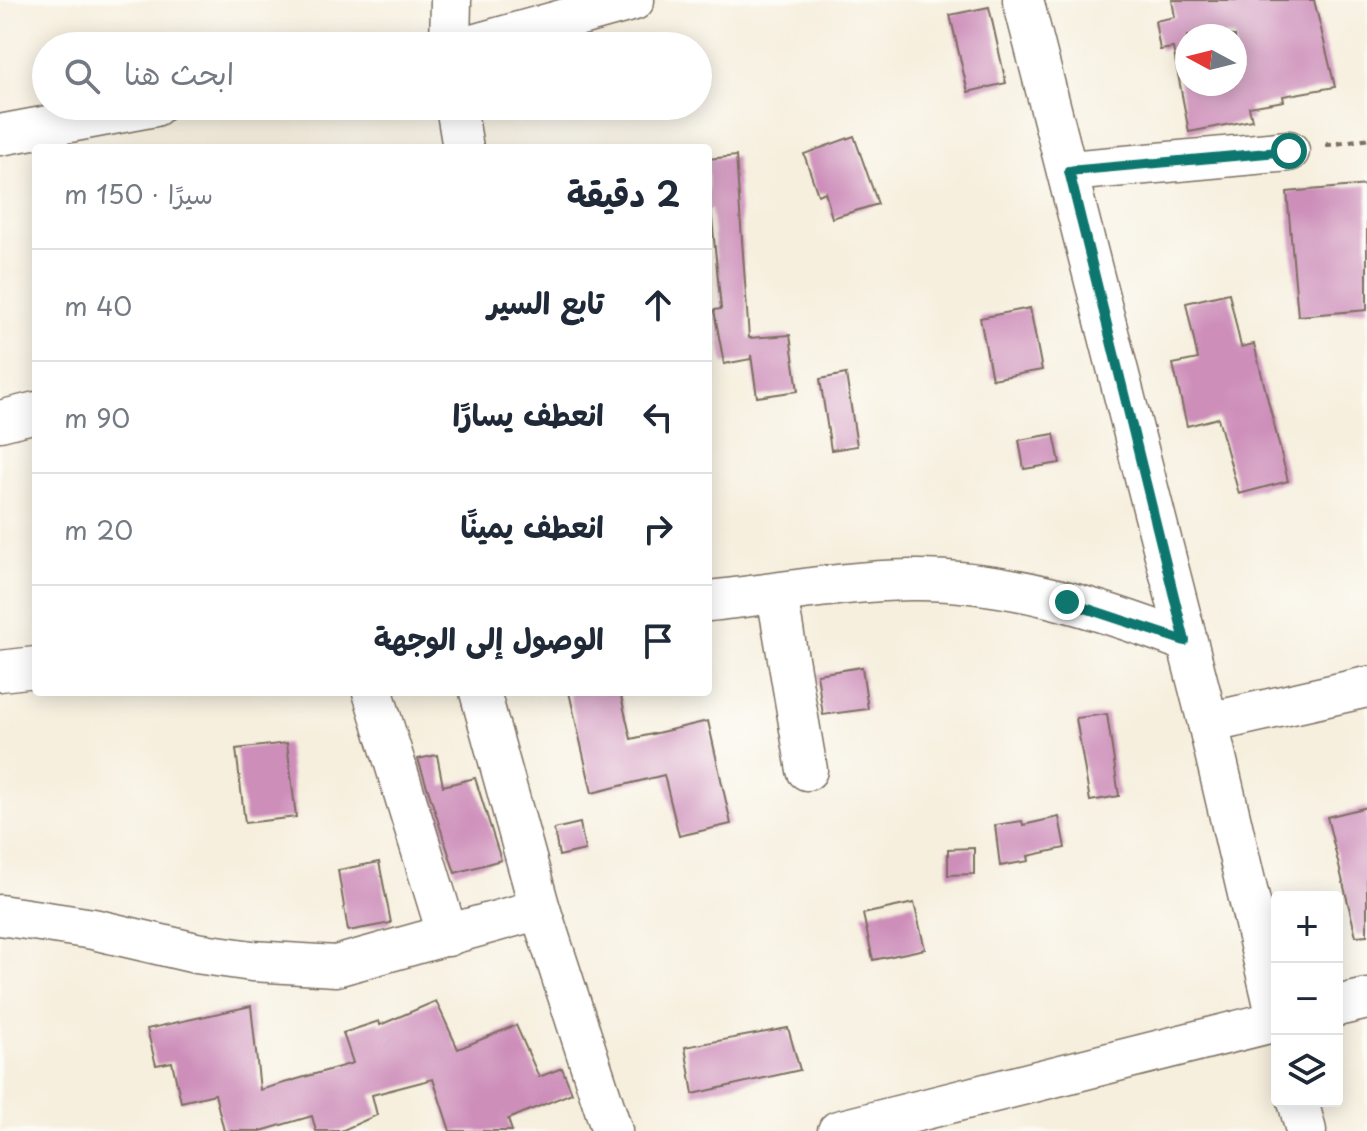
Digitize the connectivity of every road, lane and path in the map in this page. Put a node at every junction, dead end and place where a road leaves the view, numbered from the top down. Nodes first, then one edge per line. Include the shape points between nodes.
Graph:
1 (451, 0) edge
2 (634, 0) edge
3 (1023, 0) edge
4 (450, 32) edge
5 (519, 32) edge
6 (80, 120) edge
7 (458, 120) edge
8 (0, 135) edge
9 (462, 144) edge
10 (1289, 151) dead end
11 (1069, 171) junction
12 (32, 413) edge
13 (0, 421) edge
14 (777, 594) junction
15 (712, 601) edge
16 (1185, 641) junction
17 (32, 667) edge
18 (0, 671) edge
19 (1367, 687) edge
20 (374, 696) edge
21 (481, 696) edge
22 (1208, 723) junction
23 (807, 770) dead end
24 (540, 909) junction
25 (0, 915) edge
26 (448, 936) junction
27 (1271, 993) edge
28 (1367, 999) edge
29 (1343, 1005) edge
30 (1271, 1021) edge
31 (1300, 1107) edge
32 (905, 1123) edge
33 (612, 1131) edge
34 (838, 1131) edge
35 (1306, 1131) edge

1 - 4 street
2 - 5 street
3 - 11 street
6 - 8 street
7 - 9 street
10 - 11 street
11 - 16 street
12 - 13 street
14 - 15 street
14 - 16 street via 910,580 963,584 1067,602
14 - 23 street
16 - 22 street
17 - 18 street
19 - 22 street
20 - 26 street
21 - 24 street
22 - 27 street
24 - 26 street
24 - 33 street
25 - 26 street via 196,953 294,965 336,966
28 - 29 street
30 - 32 street
31 - 35 street
32 - 34 street

